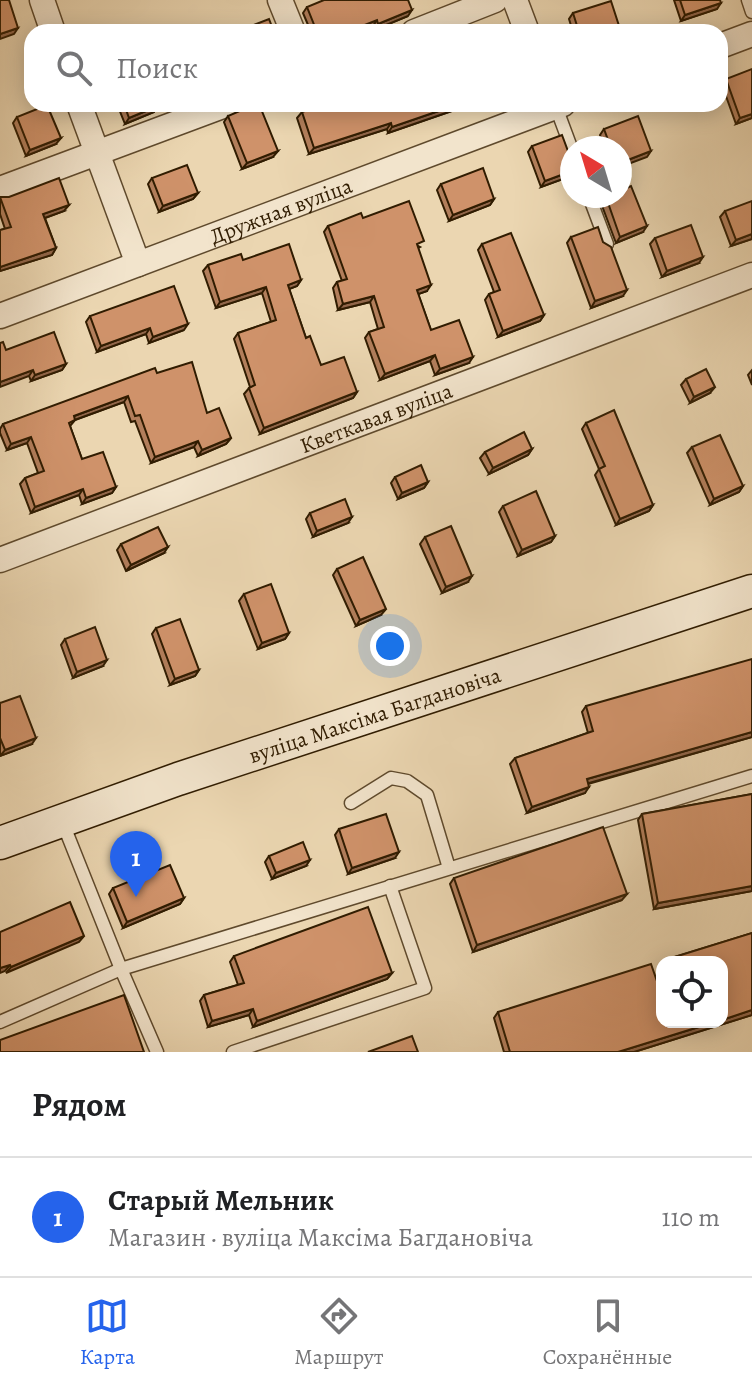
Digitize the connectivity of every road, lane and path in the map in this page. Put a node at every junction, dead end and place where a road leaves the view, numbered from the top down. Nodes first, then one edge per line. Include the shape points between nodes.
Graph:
1 (42, 0) edge
2 (280, 0) edge
3 (495, 0) edge
4 (515, 0) edge
5 (748, 0) edge
6 (752, 12) edge
7 (50, 24) edge
8 (290, 24) edge
9 (434, 24) edge
10 (524, 24) edge
11 (752, 34) edge
12 (728, 43) edge
13 (82, 112) edge
14 (207, 112) edge
15 (540, 112) edge
16 (560, 112) edge
17 (568, 136) edge
18 (97, 153) junction
19 (0, 189) edge
20 (594, 208) edge
21 (607, 244) edge
22 (138, 264) junction
23 (752, 275) edge
24 (0, 316) edge
25 (0, 560) edge
26 (752, 591) edge
27 (752, 776) edge
28 (351, 803) dead end
29 (62, 821) junction
30 (0, 843) edge
31 (449, 868) junction
32 (390, 886) junction
33 (121, 969) junction
34 (0, 1022) edge
35 (157, 1052) edge
36 (233, 1052) edge

1 - 7 street
2 - 8 street
3 - 9 street
4 - 10 street
5 - 6 lane
11 - 12 street
13 - 18 street
14 - 18 street
15 - 22 street, Дружная вуліца
16 - 17 lane
18 - 19 street
18 - 22 street
20 - 21 lane
22 - 24 street, Дружная вуліца
23 - 25 street, Кветкавая вуліца
26 - 29 main road, вуліца Максіма Багдановіча
27 - 31 lane
28 - 31 lane via 391,778 407,781 427,795
29 - 30 main road, вуліца Максіма Багдановіча
29 - 33 lane
31 - 32 lane
32 - 33 lane
32 - 36 lane via 425,988
33 - 34 lane
33 - 35 lane

